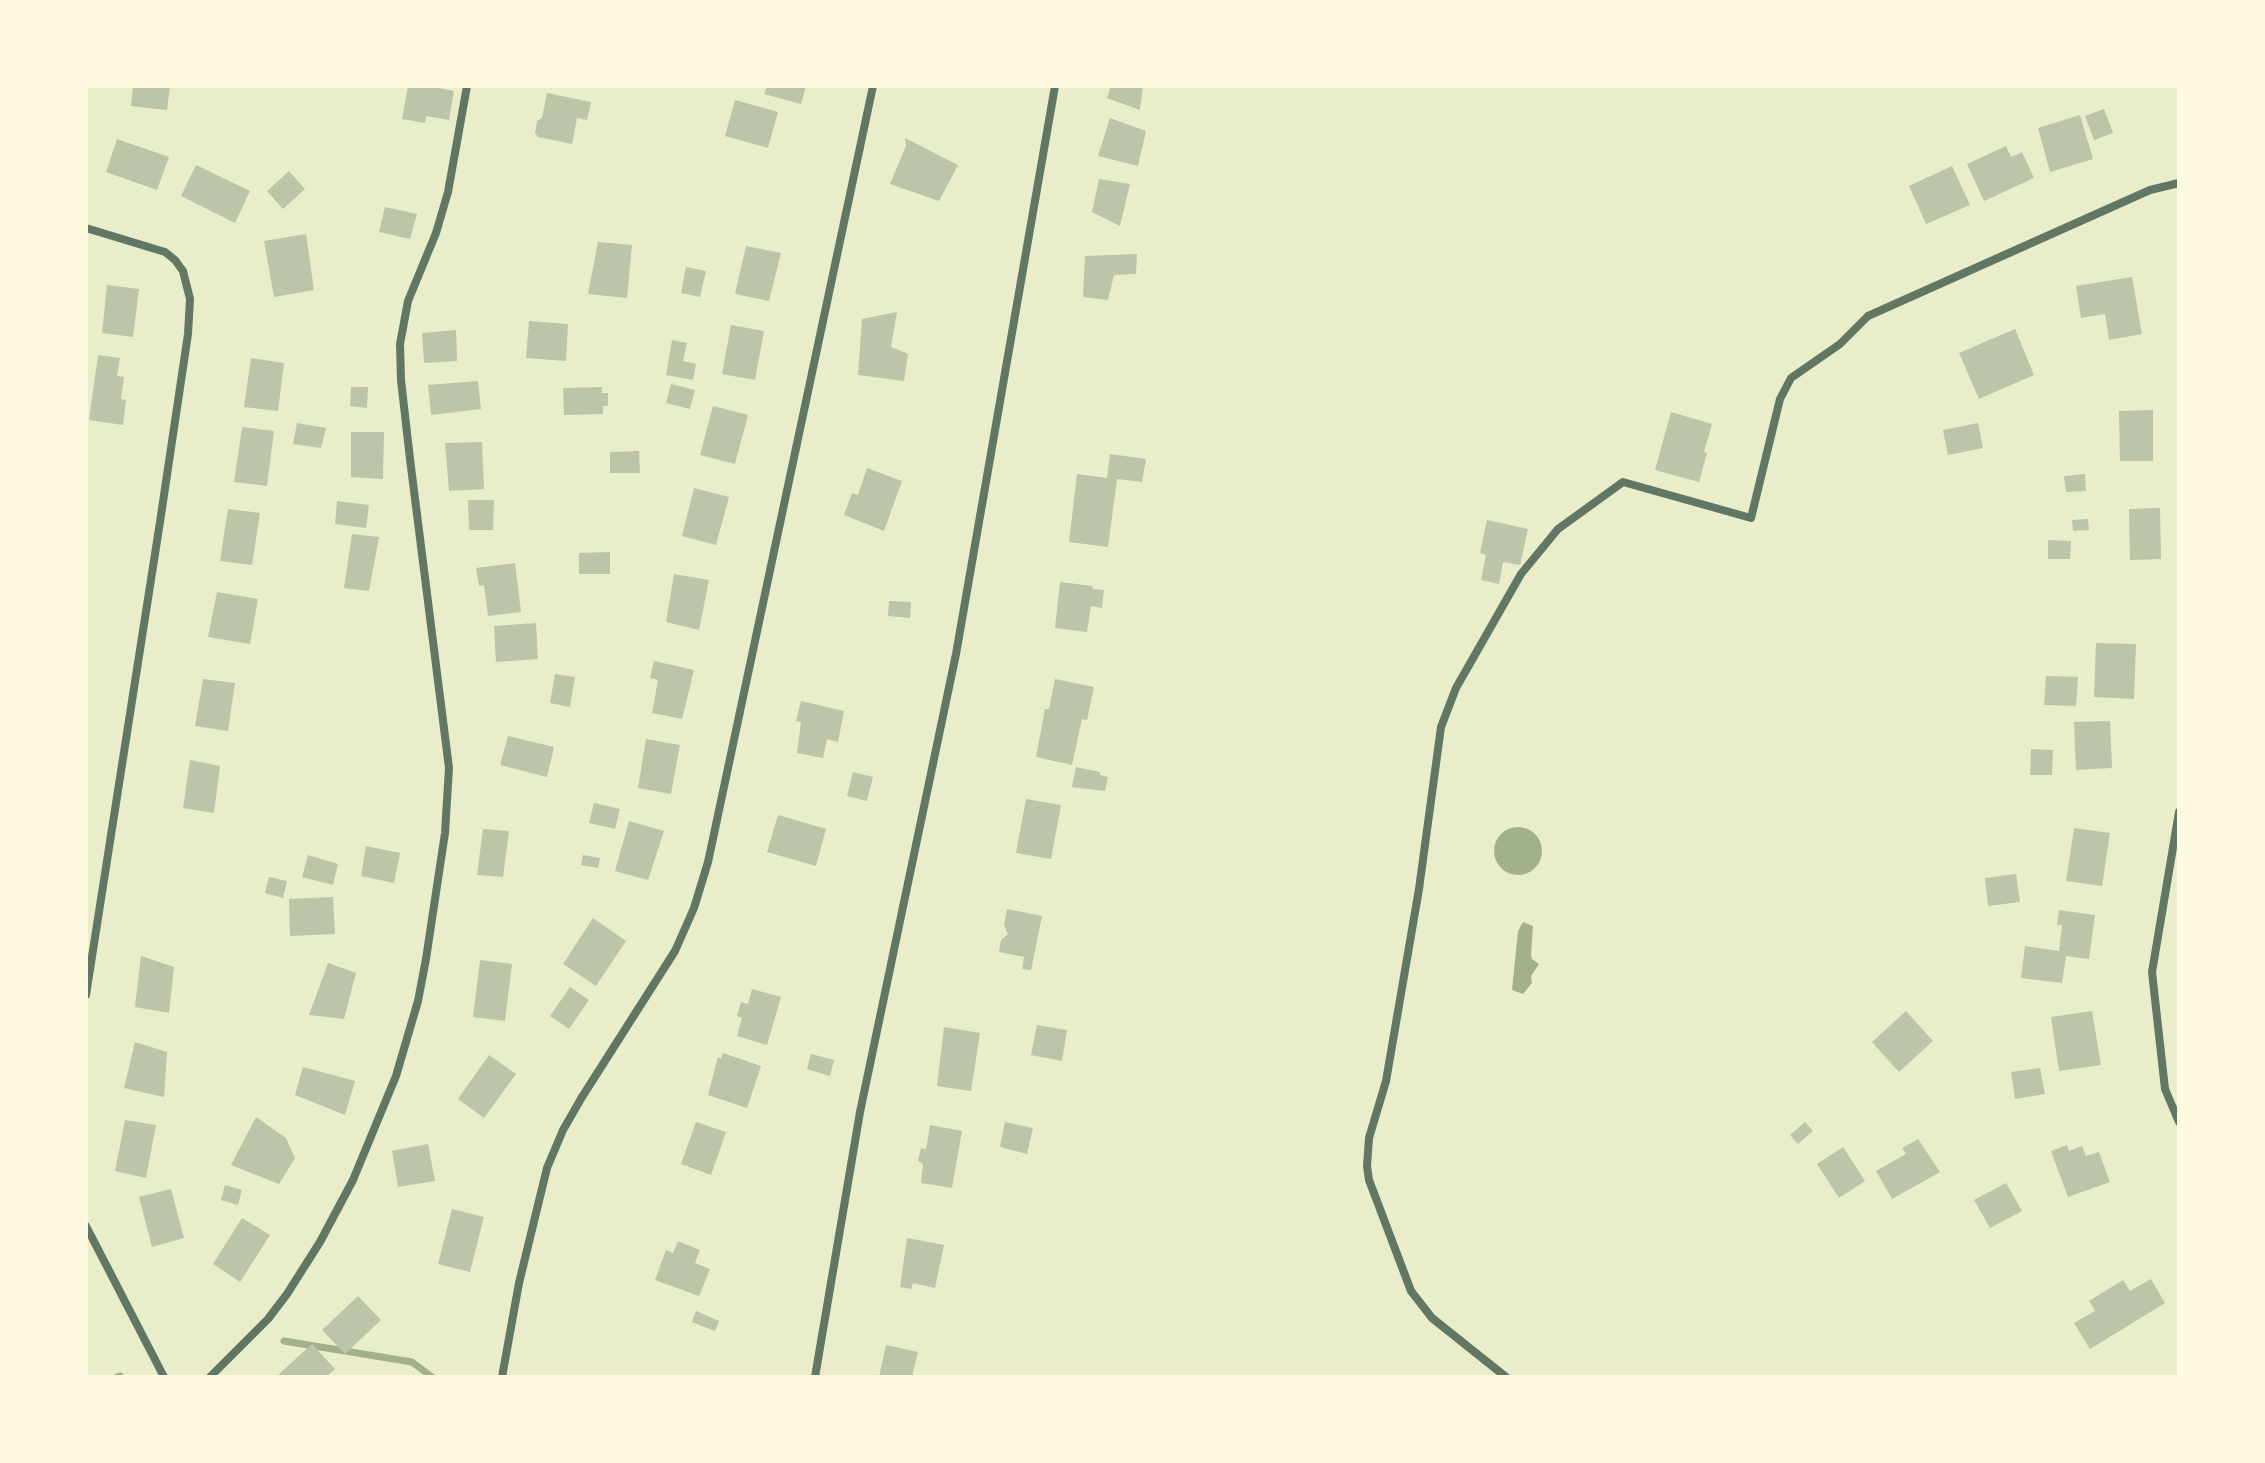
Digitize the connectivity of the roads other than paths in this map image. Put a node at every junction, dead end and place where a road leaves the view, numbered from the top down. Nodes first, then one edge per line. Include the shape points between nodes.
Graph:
1 (467, 86) edge
2 (873, 86) edge
3 (1055, 86) edge
4 (2179, 183) edge
5 (86, 228) edge
6 (2179, 812) edge
7 (86, 995) edge
8 (2179, 1122) edge
9 (86, 1226) edge
10 (164, 1377) edge
11 (210, 1377) edge
12 (502, 1377) edge
13 (815, 1377) edge
14 (1506, 1377) edge

1 - 11 street via 448,192 408,301 400,344 406,432 449,768 424,973 396,1076 370,1146 336,1213 268,1319
2 - 12 street via 708,862 675,951 596,1072 547,1168
3 - 13 street via 956,654 860,1112
4 - 14 street via 2150,190 1868,316 1840,344 1791,378 1780,399 1751,518 1623,482 1558,529 1521,574 1456,688 1441,727 1419,889 1367,1166 1411,1291 1432,1318
5 - 7 street via 165,252 183,271 190,299
6 - 8 street via 2152,972 2165,1089
9 - 10 street

